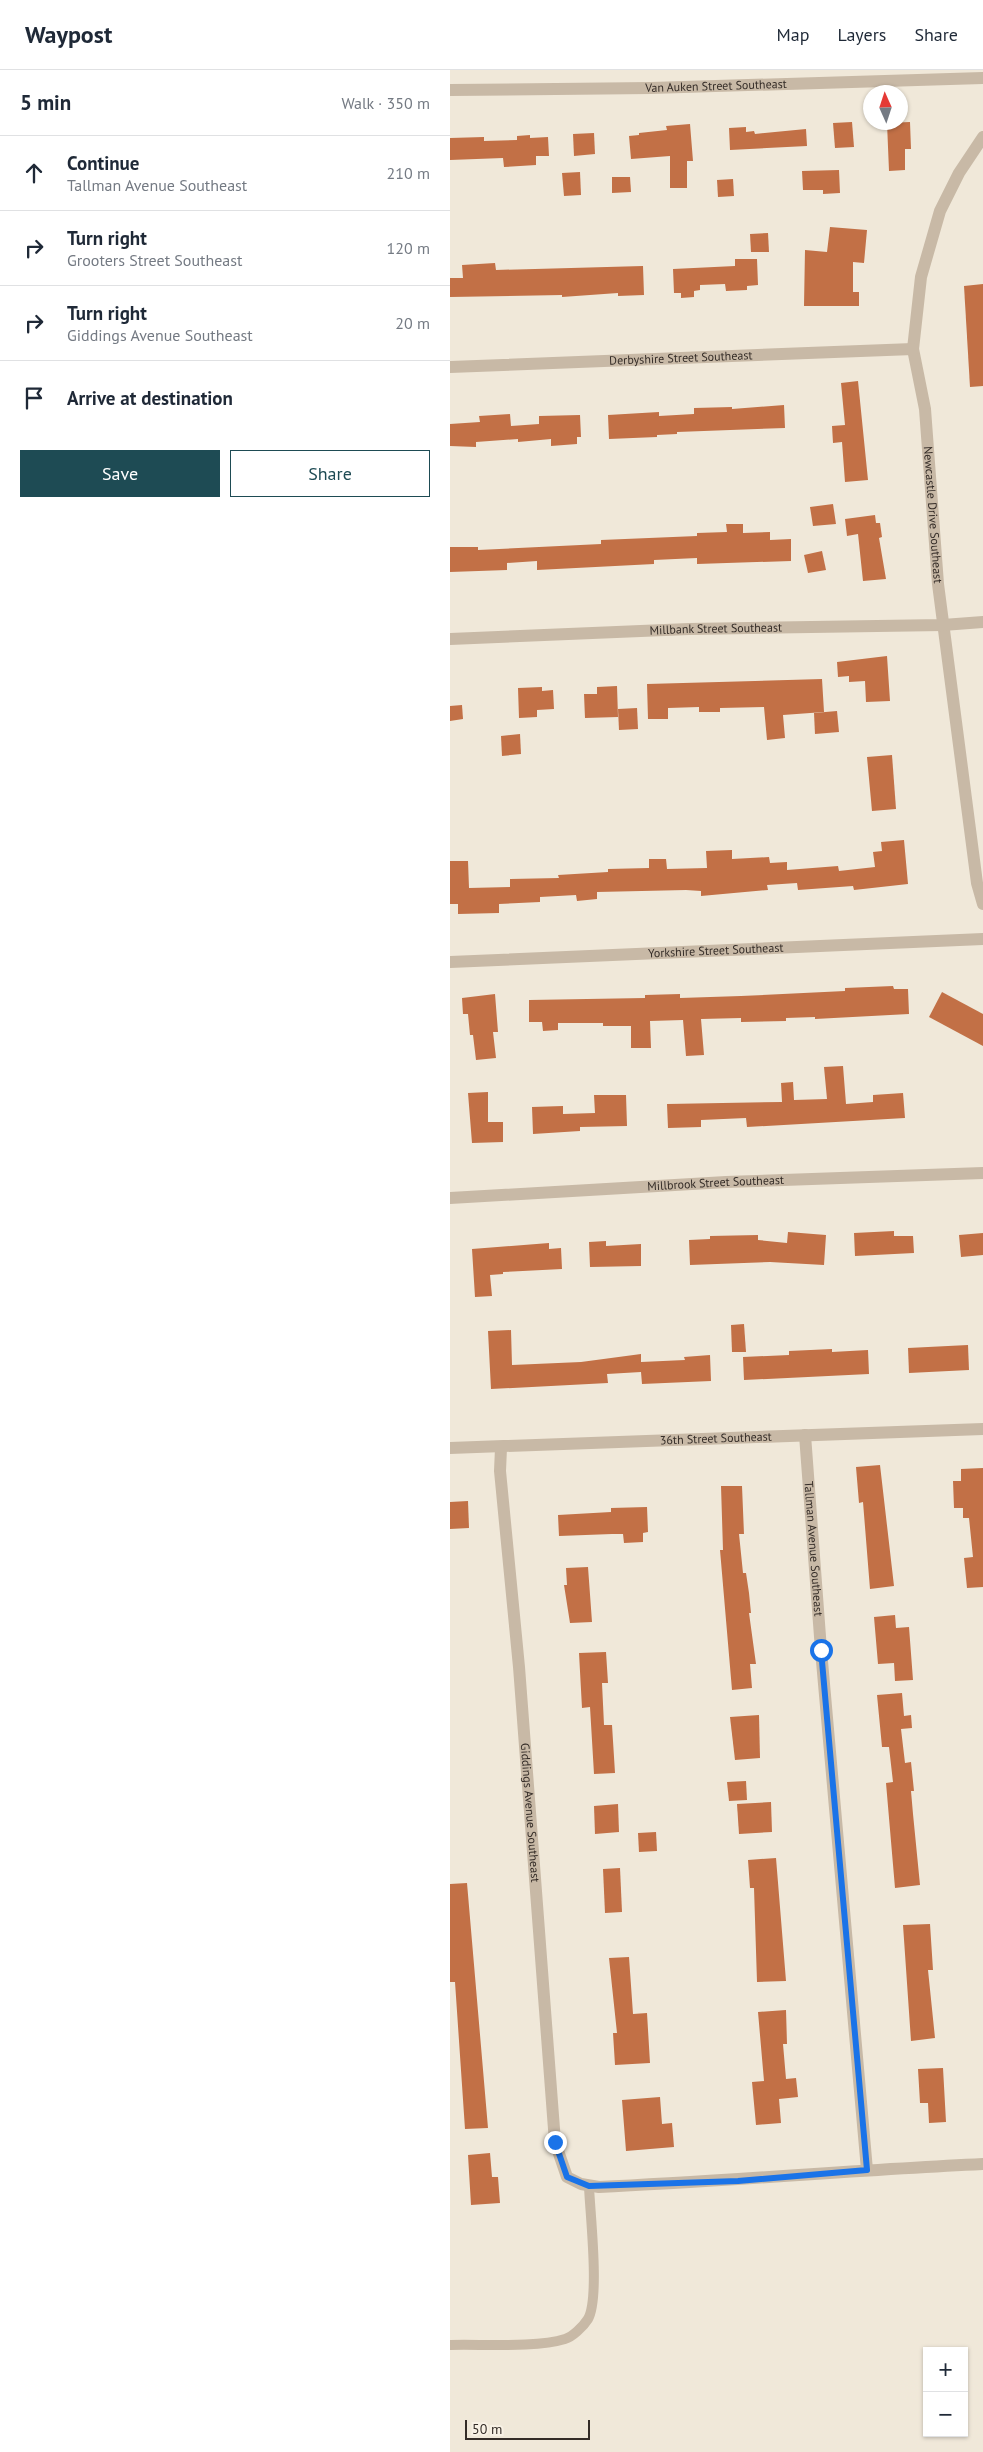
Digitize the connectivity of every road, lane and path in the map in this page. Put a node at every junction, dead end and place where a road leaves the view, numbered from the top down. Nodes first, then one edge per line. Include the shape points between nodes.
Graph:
1 (983, 78) edge
2 (450, 90) edge
3 (983, 137) edge
4 (913, 349) junction
5 (450, 368) edge
6 (983, 622) edge
7 (943, 625) junction
8 (450, 639) edge
9 (983, 904) edge
10 (983, 939) edge
11 (450, 962) edge
12 (983, 1173) edge
13 (450, 1198) edge
14 (983, 1429) edge
15 (805, 1435) junction
16 (450, 1448) edge
17 (501, 1448) junction
18 (983, 2164) edge
19 (867, 2170) junction
20 (589, 2186) junction
21 (450, 2345) edge

1 - 2 street, Van Auken Street Southeast via 651,88
3 - 4 street, Newcastle Drive Southeast via 959,173 940,211 921,277
4 - 5 street, Derbyshire Street Southeast
4 - 7 street, Newcastle Drive Southeast via 925,409
6 - 7 street, Millbank Street Southeast
7 - 8 street, Millbank Street Southeast via 689,629
7 - 9 street, Newcastle Drive Southeast via 977,883
10 - 11 street, Yorkshire Street Southeast
12 - 13 street, Millbrook Street Southeast via 726,1182
14 - 15 street, 36th Street Southeast
15 - 17 street, 36th Street Southeast
15 - 19 street, Tallman Avenue Southeast
16 - 17 street, 36th Street Southeast
17 - 20 street, Giddings Avenue Southeast via 500,1471 519,1667 555,2142 567,2177
18 - 19 street
19 - 20 street via 738,2181
20 - 21 lane via 593,2277 588,2319 566,2339

